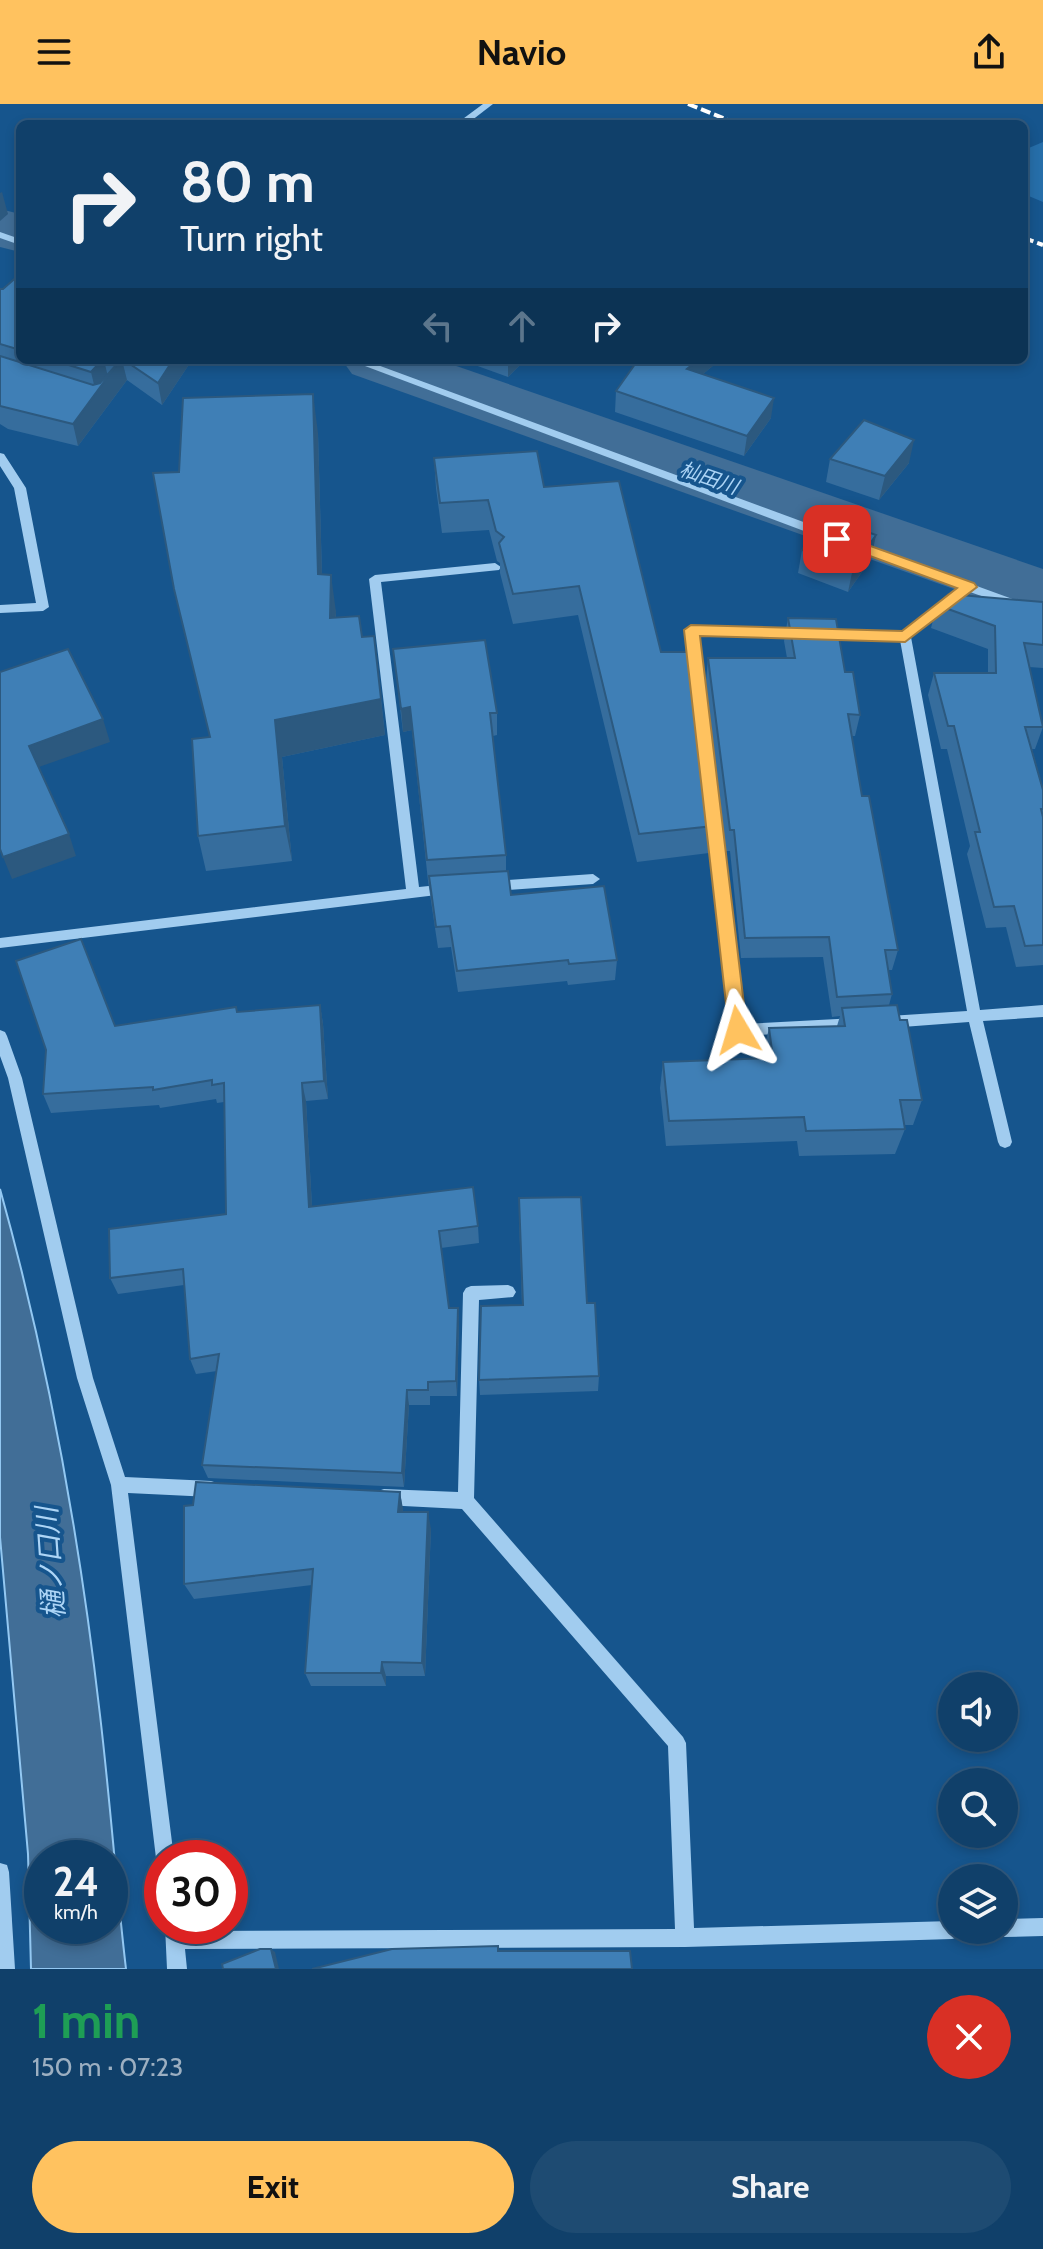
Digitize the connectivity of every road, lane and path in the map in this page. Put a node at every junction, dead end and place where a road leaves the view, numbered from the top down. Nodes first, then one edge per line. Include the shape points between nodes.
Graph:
1 (489, 104) edge
2 (467, 120) edge
3 (365, 364) edge
4 (0, 457) edge
5 (495, 567) dead end
6 (969, 587) junction
7 (0, 609) edge
8 (1043, 614) edge
9 (905, 636) junction
10 (593, 879) dead end
11 (413, 891) junction
12 (0, 943) edge
13 (1043, 1011) edge
14 (975, 1018) junction
15 (880, 1023) edge
16 (864, 1024) edge
17 (0, 1036) edge
18 (1005, 1142) dead end
19 (508, 1292) dead end
20 (119, 1485) junction
21 (230, 1490) edge
22 (371, 1497) edge
23 (466, 1501) junction
24 (163, 1840) edge
25 (0, 1872) edge
26 (1, 1905) edge
27 (1043, 1927) edge
28 (1018, 1928) edge
29 (938, 1930) edge
30 (248, 1934) edge
31 (685, 1938) junction
32 (2, 1944) edge
33 (175, 1944) edge
34 (5, 1969) edge
35 (177, 1969) edge

1 - 2 street
3 - 6 street
4 - 7 street via 20,488 43,607
5 - 11 street via 375,579
6 - 8 street
6 - 9 street
9 - 14 street
9 - 16 street via 691,630 738,1030
10 - 11 street
11 - 12 street
13 - 14 street
14 - 15 street
14 - 18 street
17 - 20 street via 15,1078 85,1378
19 - 23 street via 471,1293
20 - 21 street
20 - 24 street
22 - 23 street
23 - 31 street via 677,1743
25 - 26 street
26 - 32 street
27 - 28 street
29 - 31 street
30 - 31 street
32 - 34 street
33 - 35 street

